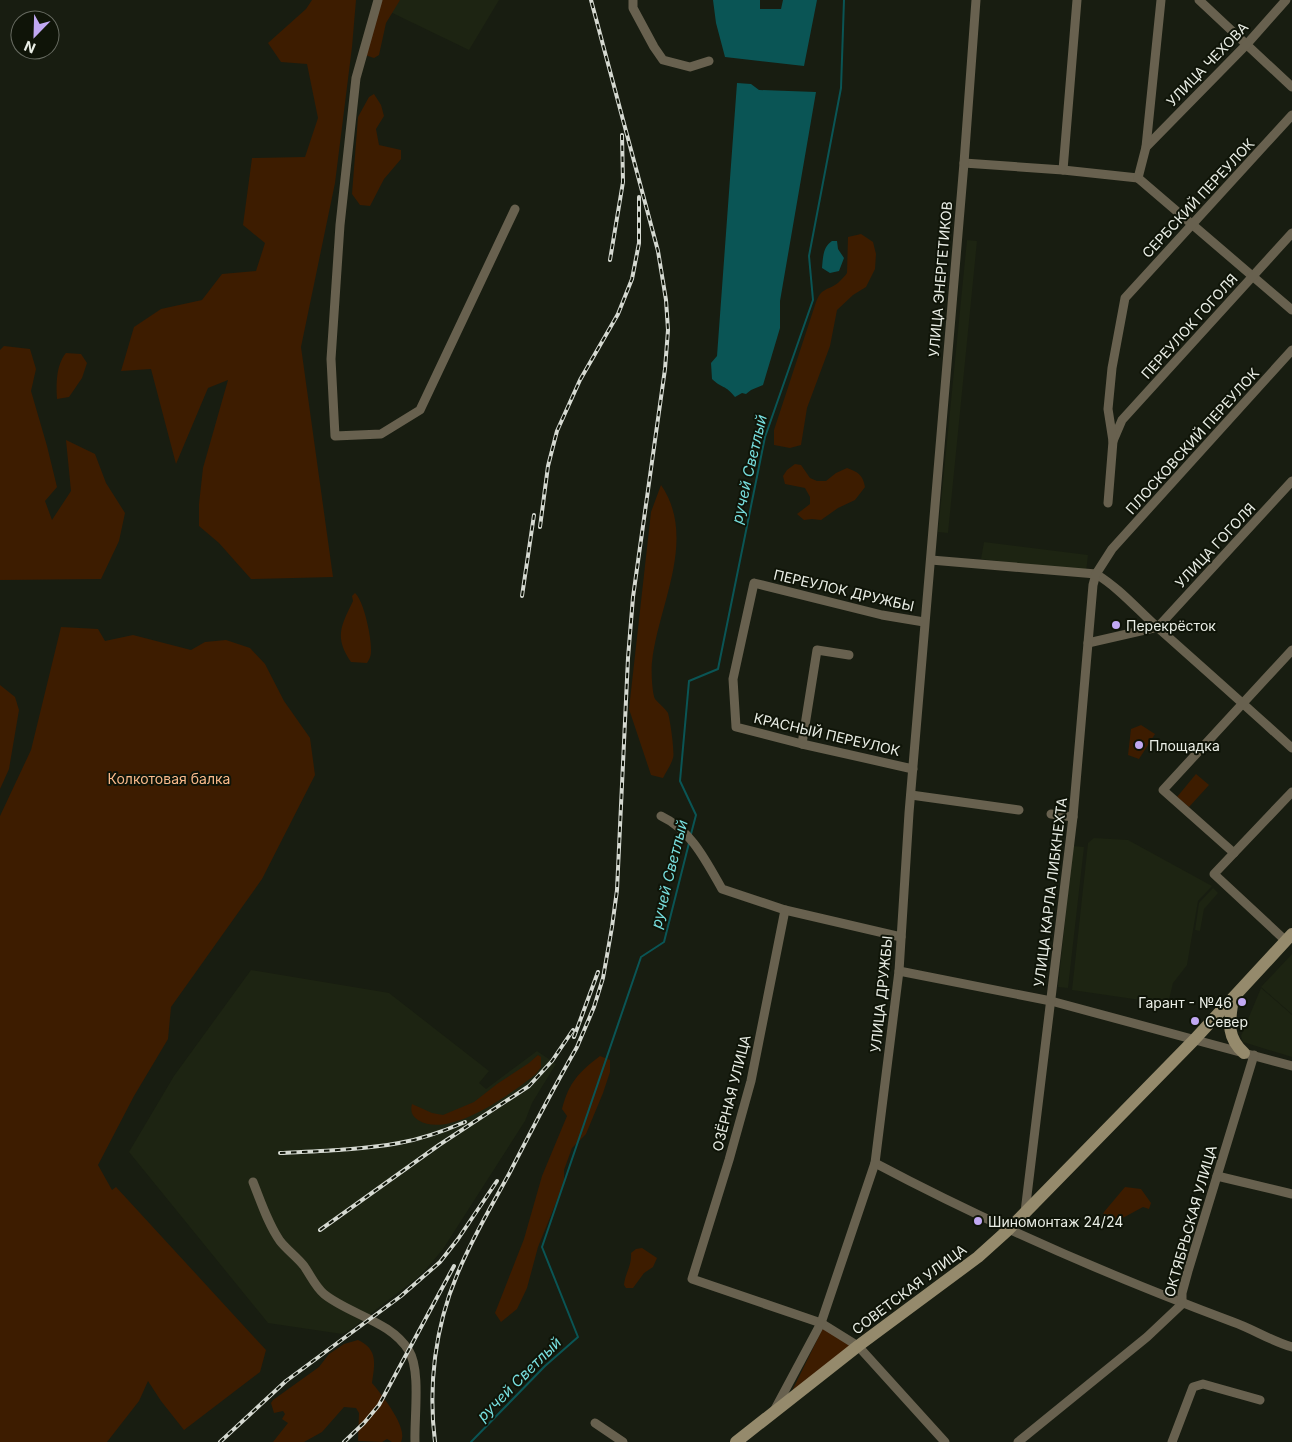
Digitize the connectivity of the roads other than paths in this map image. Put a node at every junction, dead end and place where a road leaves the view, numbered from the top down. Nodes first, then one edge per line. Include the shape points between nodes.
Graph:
1 (378, 0) edge
2 (633, 0) edge
3 (976, 0) edge
4 (1077, 0) edge
5 (1161, 0) edge
6 (1199, 0) edge
7 (1286, 0) edge
8 (1247, 44) junction
9 (709, 61) dead end
10 (1292, 87) edge
11 (1292, 116) edge
12 (1146, 147) junction
13 (964, 163) junction
14 (1063, 170) junction
15 (1138, 178) junction
16 (515, 209) dead end
17 (1193, 224) junction
18 (1292, 233) edge
19 (1253, 275) junction
20 (1292, 310) edge
21 (1292, 350) edge
22 (1113, 441) junction
23 (1292, 482) edge
24 (1108, 503) dead end
25 (931, 560) junction
26 (1096, 574) junction
27 (924, 622) junction
28 (1158, 628) junction
29 (1088, 643) junction
30 (1292, 650) edge
31 (849, 655) dead end
32 (1243, 704) junction
33 (736, 727) joint
34 (802, 744) junction
35 (1292, 748) edge
36 (913, 769) junction
37 (1292, 792) edge
38 (911, 795) junction
39 (1020, 810) dead end
40 (1051, 814) dead end
41 (660, 816) dead end
42 (1073, 817) junction
43 (1234, 852) junction
44 (785, 910) junction
45 (901, 937) junction
46 (1289, 937) edge
47 (899, 971) junction
48 (1233, 998) junction
49 (1051, 1000) junction
50 (1194, 1040) junction
51 (1249, 1054) junction
52 (1292, 1066) edge
53 (875, 1163) junction
54 (1217, 1176) junction
55 (252, 1182) dead end
56 (1292, 1194) edge
57 (1025, 1212) junction
58 (1008, 1230) junction
59 (1182, 1304) junction
60 (821, 1323) junction
61 (858, 1346) junction
62 (1292, 1347) edge
63 (1260, 1400) dead end
64 (774, 1411) junction
65 (595, 1422) dead end
66 (415, 1442) edge
67 (623, 1442) edge
68 (736, 1442) edge
69 (945, 1442) edge
70 (1018, 1442) edge
71 (1172, 1442) edge

1 - 16 street via 356,78 340,225 332,359 335,436 381,434 420,410
2 - 9 street via 633,8 663,60 690,67
3 - 13 street, УЛИЦА ЭНЕРГЕТИКОВ
4 - 14 street
5 - 12 street
6 - 8 street
7 - 8 street, УЛИЦА ЧЕХОВА
8 - 10 street
8 - 12 street, УЛИЦА ЧЕХОВА
11 - 17 street, СЕРБСКИЙ ПЕРЕУЛОК
12 - 15 street
13 - 14 street
13 - 25 street, УЛИЦА ЭНЕРГЕТИКОВ
14 - 15 street
15 - 17 street
17 - 19 street
17 - 22 street, СЕРБСКИЙ ПЕРЕУЛОК via 1125,298 1108,409
18 - 19 street, ПЕРЕУЛОК ГОГОЛЯ
19 - 20 street
19 - 22 street, ПЕРЕУЛОК ГОГОЛЯ via 1122,420
21 - 26 street, ПЛОСКОВСКИЙ ПЕРЕУЛОК via 1112,550
22 - 24 street
23 - 28 street, УЛИЦА ГОГОЛЯ
25 - 26 street
25 - 27 street, УЛИЦА ДРУЖБЫ
26 - 28 street via 1108,581
26 - 29 street, УЛИЦА КАРЛА ЛИБКНЕХТА
27 - 33 street, ПЕРЕУЛОК ДРУЖБЫ via 754,584 733,679
27 - 36 street, УЛИЦА ДРУЖБЫ
28 - 29 street
28 - 32 street
29 - 42 street, УЛИЦА КАРЛА ЛИБКНЕХТА
30 - 32 street
31 - 34 street via 817,650
32 - 35 street
32 - 43 street via 1163,790
33 - 34 street, КРАСНЫЙ ПЕРЕУЛОК
34 - 36 street, КРАСНЫЙ ПЕРЕУЛОК
36 - 38 street, УЛИЦА ДРУЖБЫ
37 - 43 street
38 - 39 street
38 - 45 street, УЛИЦА ДРУЖБЫ
40 - 42 street
41 - 44 street via 686,834 722,890
42 - 49 street, УЛИЦА КАРЛА ЛИБКНЕХТА
43 - 46 street via 1214,874
44 - 45 street
44 - 60 street, ОЗЁРНАЯ УЛИЦА via 751,1080 692,1279
45 - 47 street, УЛИЦА ДРУЖБЫ
46 - 48 street, СОВЕТСКАЯ УЛИЦА
47 - 49 street
47 - 53 street, УЛИЦА ДРУЖБЫ
48 - 50 street, СОВЕТСКАЯ УЛИЦА
48 - 51 street via 1231,1037 1236,1046
49 - 50 street
49 - 57 street, УЛИЦА КАРЛА ЛИБКНЕХТА
50 - 51 street
50 - 57 street, СОВЕТСКАЯ УЛИЦА
51 - 52 street
51 - 54 street, ОКТЯБРЬСКАЯ УЛИЦА
53 - 58 street
53 - 60 street, УЛИЦА ДРУЖБЫ
54 - 56 street
54 - 59 street, ОКТЯБРЬСКАЯ УЛИЦА via 1188,1271
55 - 66 street via 272,1228 313,1282 335,1301 386,1330 409,1351 415,1372
57 - 58 street, СОВЕТСКАЯ УЛИЦА
58 - 59 street
58 - 61 street, СОВЕТСКАЯ УЛИЦА via 956,1274
59 - 62 street
59 - 70 street, ОКТЯБРЬСКАЯ УЛИЦА via 1147,1337
60 - 61 street
60 - 64 street, УЛИЦА ДРУЖБЫ
61 - 64 street, СОВЕТСКАЯ УЛИЦА
61 - 69 street
63 - 71 street via 1203,1384 1193,1387
64 - 68 street, СОВЕТСКАЯ УЛИЦА
65 - 67 street

